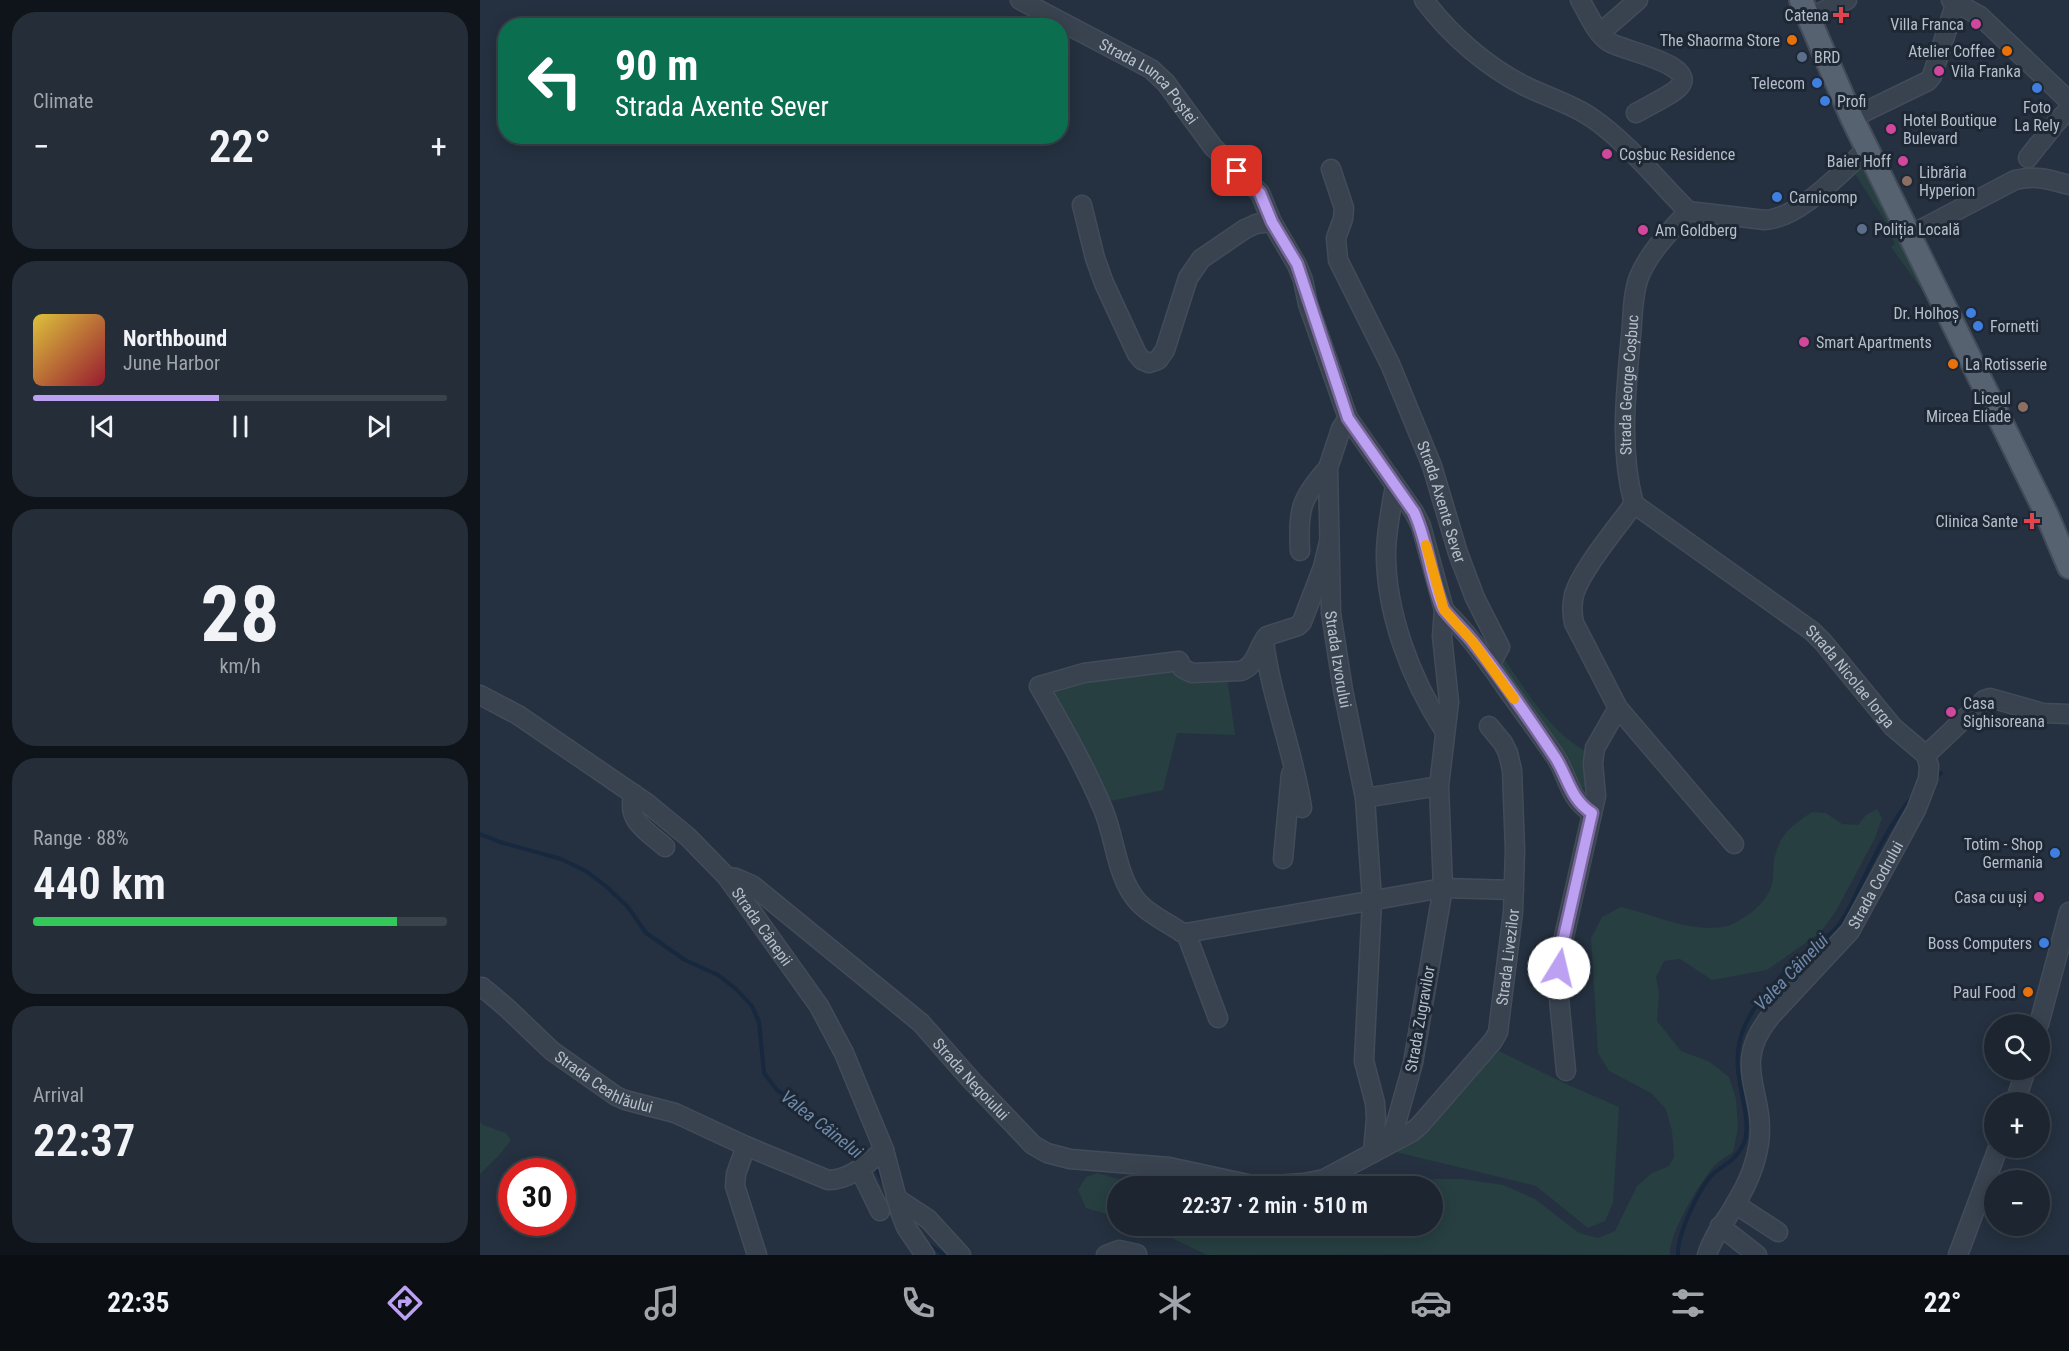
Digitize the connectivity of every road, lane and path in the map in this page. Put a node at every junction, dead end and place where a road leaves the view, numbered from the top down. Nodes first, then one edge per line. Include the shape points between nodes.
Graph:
1 (1020, 0) edge
2 (1424, 0) edge
3 (1580, 0) edge
4 (1638, 0) edge
5 (1847, 0) edge
6 (1954, 1) edge
7 (1810, 10) edge
8 (1054, 18) edge
9 (1068, 25) edge
10 (1600, 33) junction
11 (2069, 101) edge
12 (2069, 109) edge
13 (1636, 113) dead end
14 (1852, 117) junction
15 (1867, 149) junction
16 (2029, 158) junction
17 (1331, 169) dead end
18 (2069, 185) edge
19 (1082, 205) dead end
20 (1688, 212) junction
21 (1272, 222) junction
22 (1910, 235) junction
23 (1348, 418) junction
24 (1328, 468) junction
25 (1395, 486) junction
26 (1635, 504) junction
27 (1329, 542) junction
28 (1300, 551) dead end
29 (2069, 567) edge
30 (1444, 610) junction
31 (1263, 641) junction
32 (1490, 665) junction
33 (480, 695) edge
34 (1618, 708) junction
35 (2069, 714) edge
36 (1489, 726) dead end
37 (1444, 730) junction
38 (1926, 755) junction
39 (1293, 759) junction
40 (1439, 786) junction
41 (634, 794) junction
42 (1365, 798) junction
43 (1302, 808) dead end
44 (1592, 813) junction
45 (1734, 844) dead end
46 (665, 847) dead end
47 (1283, 859) dead end
48 (727, 877) junction
49 (1443, 888) junction
50 (1514, 890) junction
51 (1372, 900) junction
52 (2069, 912) edge
53 (1186, 933) junction
54 (482, 987) dead end
55 (2042, 1014) edge
56 (1218, 1018) dead end
57 (1566, 1071) dead end
58 (746, 1146) junction
59 (885, 1150) junction
60 (1378, 1150) junction
61 (1994, 1158) edge
62 (860, 1170) junction
63 (1211, 1176) edge
64 (1330, 1176) edge
65 (896, 1198) junction
66 (1735, 1204) junction
67 (880, 1211) dead end
68 (1720, 1226) junction
69 (1778, 1232) dead end
70 (925, 1254) edge
71 (1137, 1254) edge
72 (757, 1255) edge
73 (961, 1255) edge
74 (1106, 1255) edge
75 (1707, 1255) edge
76 (1757, 1255) edge
77 (1958, 1255) edge

1 - 8 street, Strada Lunca Poștei
2 - 20 street via 1461,39 1503,73 1601,124
3 - 10 street
4 - 10 street
5 - 7 street
6 - 11 street via 1987,22
6 - 14 street via 1928,81
7 - 14 main road
9 - 21 street, Strada Lunca Poștei via 1160,77 1213,147 1260,193
10 - 13 street via 1615,46 1669,64 1682,74 1679,88
12 - 16 street
14 - 15 main road
15 - 20 street via 1797,209 1776,219
15 - 22 main road
16 - 18 street via 2030,177
16 - 22 street
17 - 32 street, Strada Axente Sever via 1344,208 1336,238 1338,260 1390,364 1432,466 1475,598 1500,647
19 - 21 street via 1104,283 1137,354 1149,363 1158,360 1165,350 1192,270 1201,259 1245,229
20 - 26 street, Strada George Coșbuc via 1648,260 1635,291 1624,449
21 - 23 street, Strada Zugravilor via 1297,264
22 - 29 main road
23 - 24 street, Strada Izvorului
23 - 25 street, Strada Zugravilor
24 - 27 street, Strada Izvorului
24 - 28 street via 1301,509
25 - 30 street, Strada Zugravilor via 1421,526
25 - 37 street via 1386,552 1394,619 1422,695
26 - 34 street via 1573,597 1574,623
26 - 38 street, Strada Nicolae Iorga via 1812,631 1893,727
27 - 31 street via 1302,622
27 - 42 street, Strada Izvorului via 1331,613
30 - 32 street, Strada Zugravilor
30 - 37 street, Strada Zugravilor via 1442,636 1449,702
31 - 39 street
31 - 53 street via 1254,662 1240,671 1192,673 1182,668 1179,661 1084,673 1040,686 1103,810 1128,889 1148,911
32 - 44 street via 1557,759 1573,796
33 - 41 street, Strada Cânepii via 518,715
34 - 44 street via 1595,748 1596,796
34 - 45 street
35 - 38 street via 2043,713 1990,698
36 - 50 street, Strada Livezilor via 1503,743 1512,770
37 - 40 street, Strada Zugravilor
38 - 66 street, Strada Codrului via 1928,779 1916,810 1850,931 1770,1017 1753,1044 1750,1059 1760,1124 1759,1144
39 - 43 street
39 - 47 street
40 - 42 street
40 - 49 street, Strada Zugravilor
41 - 46 street via 632,813
41 - 48 street, Strada Cânepii via 688,837
42 - 51 street, Strada Izvorului
44 - 57 street via 1559,968
48 - 59 street, Strada Cânepii via 819,1006 844,1053
48 - 63 street, Strada Negoiului via 752,885 899,1004 937,1039 1033,1145 1071,1159 1169,1167
49 - 50 street
49 - 51 street
49 - 60 street, Strada Zugravilor via 1413,1064 1395,1127
50 - 60 street, Strada Livezilor via 1498,1032 1420,1125
51 - 53 street
51 - 60 street, Strada Izvorului via 1364,1061 1375,1103
52 - 55 street
53 - 56 street
54 - 58 street, Strada Ceahlăului via 552,1051 616,1096 675,1113
58 - 62 street, Strada Ceahlăului via 828,1180
58 - 72 street via 735,1186
59 - 62 street, Strada Ceahlăului
59 - 65 street, Strada Cânepii
60 - 64 street, Strada Negoiului
61 - 77 street
62 - 67 street
65 - 70 street, Strada Cânepii via 906,1227
65 - 73 street via 928,1220
66 - 68 street, Strada Codrului
66 - 69 street
68 - 75 street, Strada Codrului
68 - 76 street
71 - 74 street via 1119,1250

